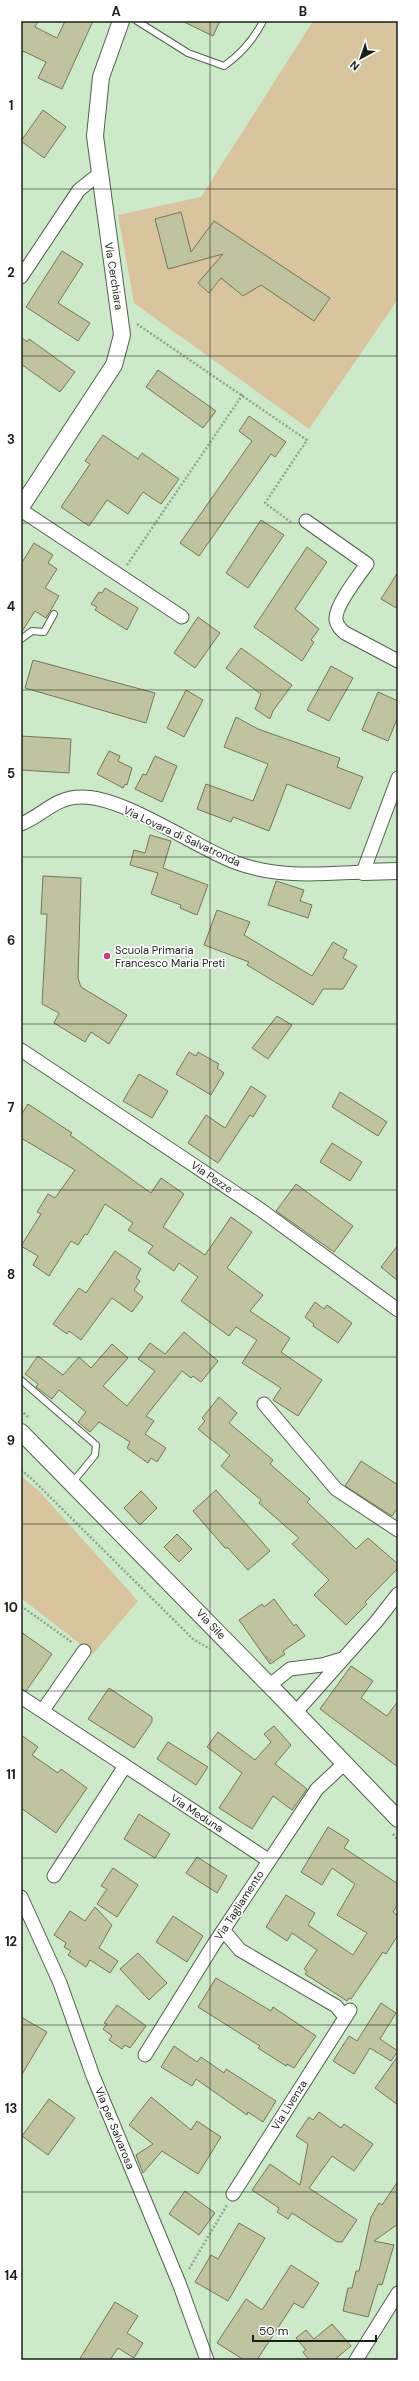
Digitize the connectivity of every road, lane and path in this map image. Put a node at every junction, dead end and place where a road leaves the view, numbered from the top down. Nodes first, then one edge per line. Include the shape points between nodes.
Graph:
1 (121, 21) edge
2 (137, 21) edge
3 (263, 21) edge
4 (99, 174) junction
5 (21, 277) edge
6 (131, 320) dead end
7 (243, 394) junction
8 (21, 509) edge
9 (300, 522) joint
10 (125, 569) dead end
11 (54, 614) dead end
12 (182, 617) dead end
13 (21, 640) edge
14 (396, 655) edge
15 (398, 778) edge
16 (21, 824) edge
17 (398, 871) edge
18 (363, 872) junction
19 (21, 1050) edge
20 (398, 1310) edge
21 (21, 1380) edge
22 (264, 1404) dead end
23 (21, 1432) edge
24 (21, 1470) edge
25 (72, 1483) junction
26 (398, 1530) edge
27 (398, 1594) edge
28 (21, 1606) edge
29 (84, 1651) joint
30 (215, 1653) dead end
31 (344, 1658) junction
32 (270, 1685) junction
33 (21, 1697) edge
34 (43, 1710) junction
35 (296, 1712) junction
36 (345, 1763) junction
37 (125, 1766) junction
38 (398, 1819) edge
39 (268, 1860) junction
40 (54, 1876) dead end
41 (21, 1897) edge
42 (224, 1931) junction
43 (145, 2055) dead end
44 (233, 2194) joint
45 (179, 2283) junction
46 (398, 2293) edge
47 (207, 2360) edge
48 (356, 2360) edge

1 - 4 street, Via Cerchiara via 101,77 95,136
2 - 3 lane via 188,53 224,66 237,57 258,32
4 - 5 street via 79,190
4 - 8 street, Via Cerchiara via 122,334 114,365
6 - 7 path
7 - 9 path via 307,440 266,504
7 - 10 path
8 - 12 street
9 - 14 street via 366,564 339,607 336,620 339,627 345,633
11 - 13 lane via 44,632 32,631
15 - 18 street
16 - 18 street, Via Lovara di Salvatronda via 59,802 76,797 91,798 121,807 224,858 254,869 300,874
17 - 18 street, Via Lovara di Salvatronda
19 - 20 street, Via Pezze via 261,1210
21 - 25 lane via 96,1445 95,1455
22 - 26 street via 336,1489
23 - 25 street, Via Sile
24 - 30 path via 194,1639
25 - 32 street, Via Sile
27 - 31 street
28 - 29 path
29 - 34 street
31 - 32 street via 322,1665 290,1669
31 - 35 street
32 - 35 street, Via Sile
33 - 34 street, Via Meduna
34 - 37 street, Via Meduna
35 - 36 street, Via Sile
36 - 38 street, Via Sile
36 - 39 street, Via Tagliamento via 317,1789
37 - 39 street, Via Meduna
37 - 40 street
39 - 42 street, Via Tagliamento
41 - 45 street, Via per Salvarosa via 60,1983 106,2107
42 - 43 street, Via Tagliamento
42 - 44 street, Via Livenza via 240,1950 348,2014
44 - 45 path
45 - 47 street, Via per Salvarosa
46 - 48 street

